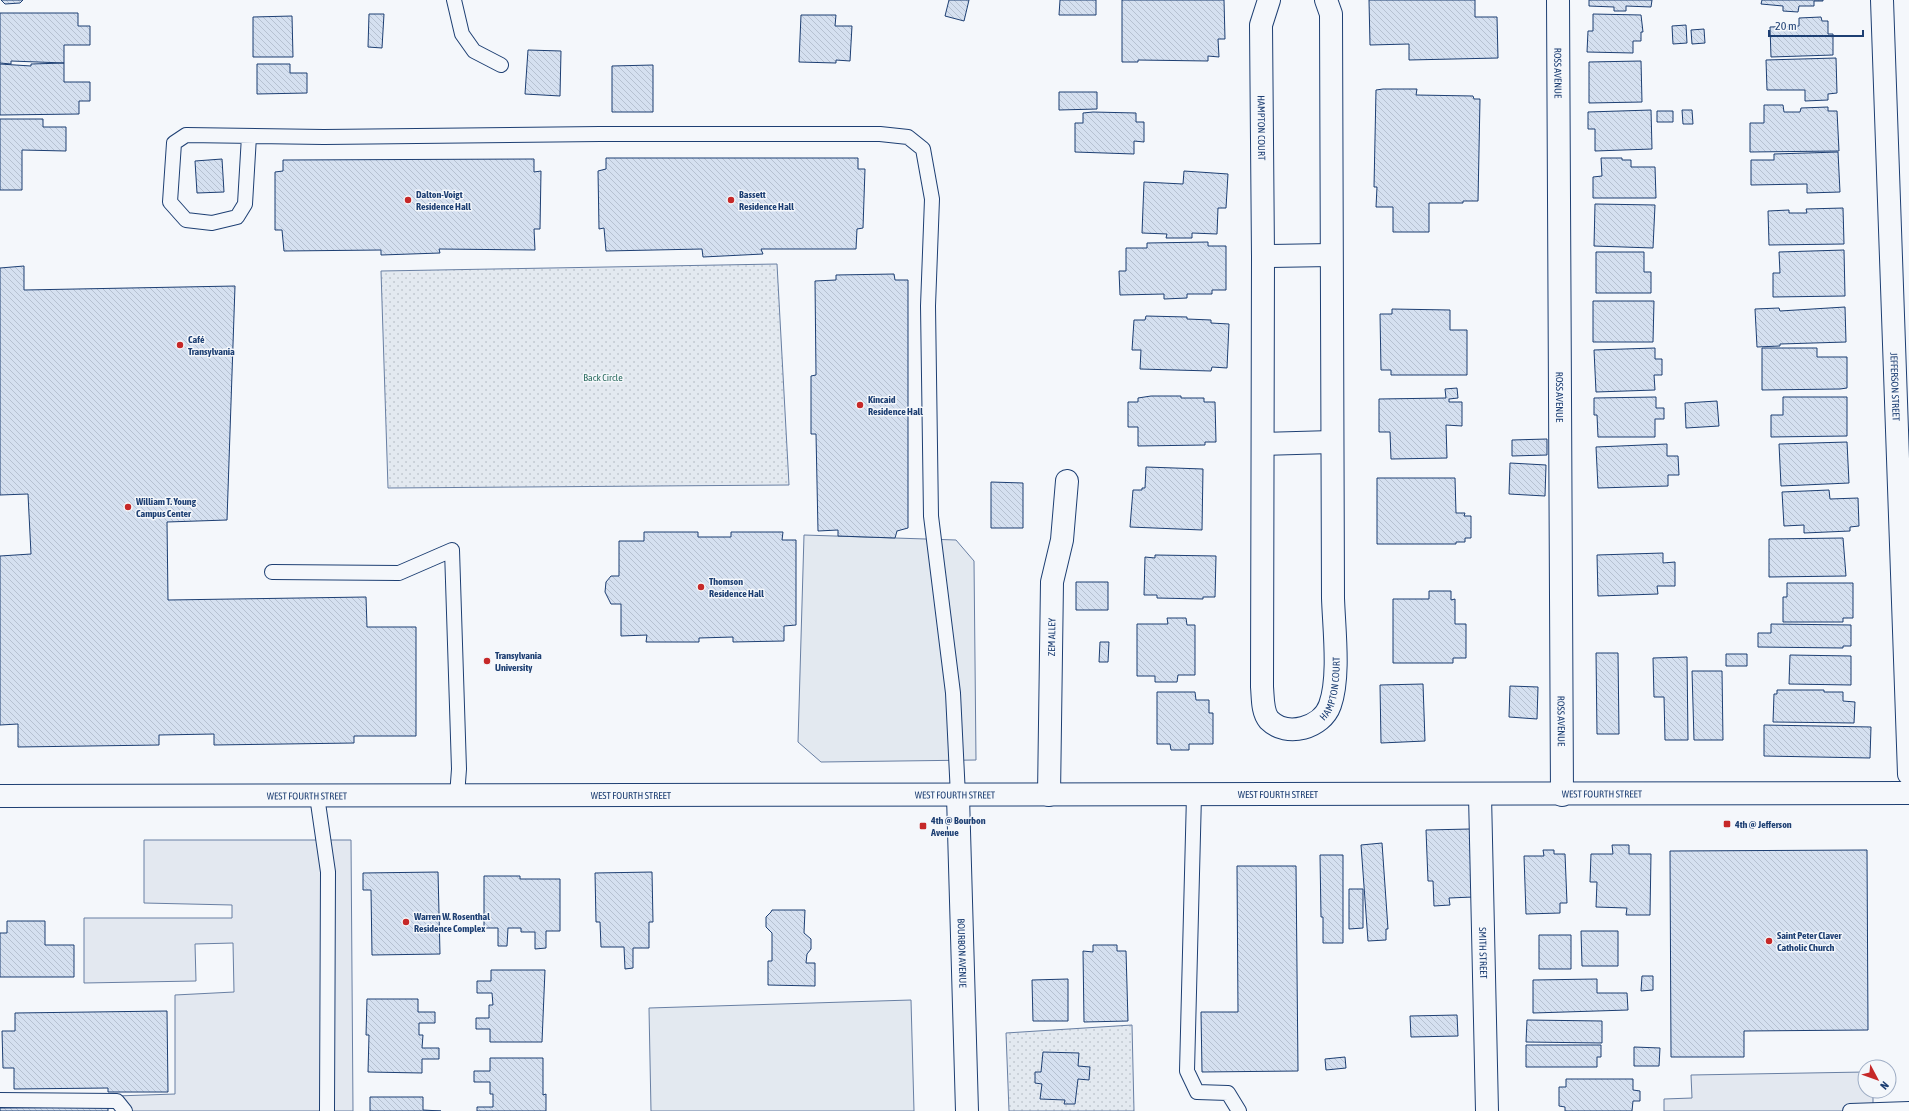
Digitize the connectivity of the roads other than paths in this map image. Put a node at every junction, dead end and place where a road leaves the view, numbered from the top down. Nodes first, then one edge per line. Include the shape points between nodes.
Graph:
1 (454, 0) edge
2 (1268, 0) edge
3 (1326, 0) edge
4 (1558, 0) edge
5 (1882, 0) edge
6 (501, 65) dead end
7 (249, 136) junction
8 (1331, 255) junction
9 (1263, 256) junction
10 (1332, 442) junction
11 (1263, 444) junction
12 (1067, 481) dead end
13 (272, 572) dead end
14 (1909, 774) edge
15 (1909, 793) edge
16 (1049, 795) junction
17 (1194, 795) junction
18 (1480, 795) junction
19 (1562, 795) junction
20 (0, 796) edge
21 (317, 796) junction
22 (457, 796) junction
23 (958, 796) junction
24 (0, 1100) edge
25 (1909, 1109) edge
26 (125, 1111) edge
27 (327, 1111) edge
28 (967, 1111) edge
29 (1239, 1111) edge
30 (1487, 1111) edge
31 (1850, 1111) edge

1 - 6 lane via 462,34 474,50
2 - 9 street, HAMPTON COURT via 1261,25
3 - 8 street, HAMPTON COURT via 1331,14
4 - 19 street, ROSS AVENUE
5 - 14 street, JEFFERSON STREET
7 - 7 lane via 186,135 174,144 170,202 186,220 212,223 237,217 244,204
7 - 23 lane via 880,134 908,137 923,149 932,200 928,306 931,516 953,693
8 - 9 street
8 - 10 street, HAMPTON COURT
9 - 11 street, HAMPTON COURT
10 - 11 street
10 - 11 street, HAMPTON COURT via 1334,695 1330,707 1322,718 1311,726 1296,729 1284,729 1269,719 1263,706
12 - 16 street, ZEM ALLEY via 1062,540 1052,582
13 - 22 lane via 400,573 452,550 459,769
15 - 19 street, WEST FOURTH STREET
16 - 17 street, WEST FOURTH STREET
16 - 23 street, WEST FOURTH STREET
17 - 18 street, WEST FOURTH STREET
17 - 29 lane via 1187,1071 1197,1092 1228,1093
18 - 19 street, WEST FOURTH STREET
18 - 30 street, SMITH STREET
20 - 21 street, WEST FOURTH STREET
21 - 22 street, WEST FOURTH STREET
21 - 27 lane via 328,872
22 - 23 street, WEST FOURTH STREET
23 - 28 street, BOURBON AVENUE
24 - 26 lane via 117,1101
25 - 31 lane

